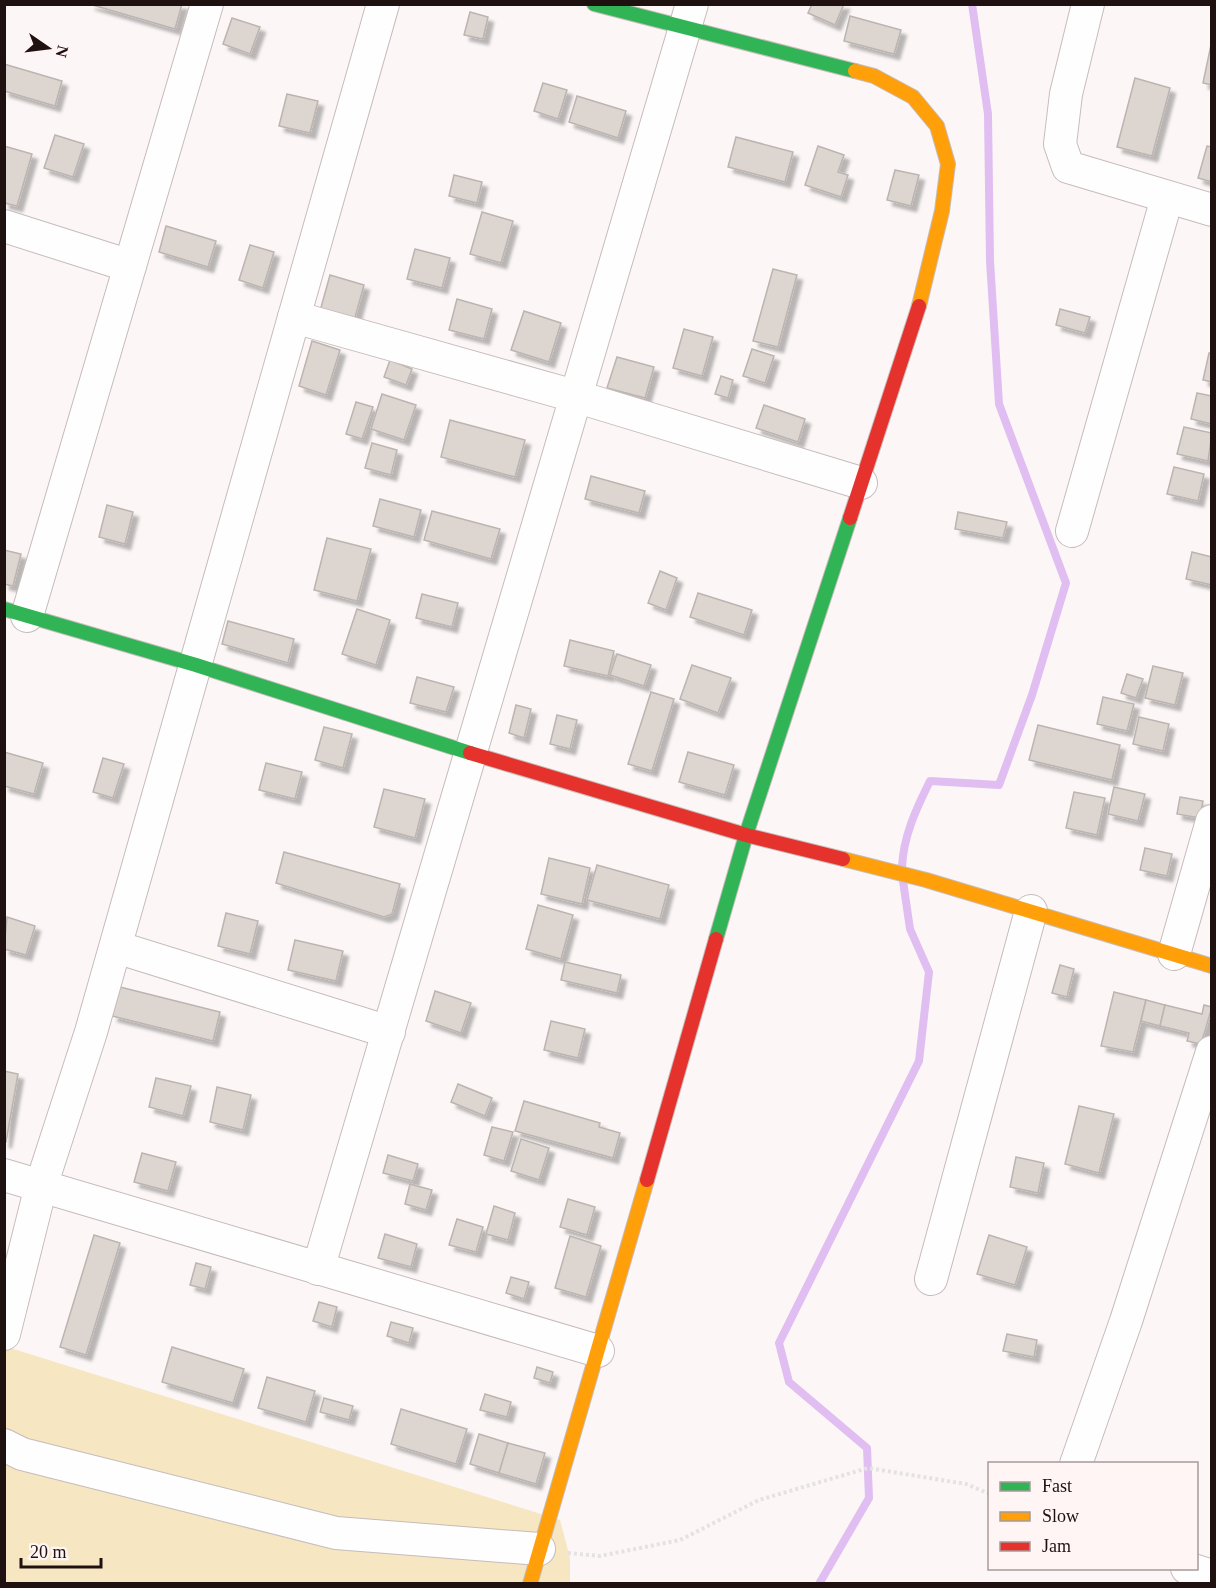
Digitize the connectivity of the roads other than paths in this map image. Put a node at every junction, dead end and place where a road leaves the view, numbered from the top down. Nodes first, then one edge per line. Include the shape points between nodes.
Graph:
1 (207, 4) edge
2 (383, 4) edge
3 (594, 4) edge
4 (1088, 4) edge
5 (689, 16) edge
6 (1167, 198) junction
7 (1212, 210) edge
8 (4, 226) edge
9 (130, 266) junction
10 (294, 317) junction
11 (578, 397) junction
12 (861, 483) junction
13 (1072, 531) dead end
14 (16, 613) edge
15 (196, 665) junction
16 (472, 754) junction
17 (1212, 821) edge
18 (746, 835) junction
19 (1031, 911) junction
20 (116, 947) junction
21 (1174, 954) junction
22 (1212, 966) edge
23 (389, 1032) junction
24 (1212, 1052) edge
25 (4, 1175) edge
26 (41, 1186) junction
27 (318, 1269) junction
28 (931, 1278) dead end
29 (4, 1334) edge
30 (598, 1351) junction
31 (4, 1445) edge
32 (1077, 1462) edge
33 (539, 1549) junction
34 (1191, 1570) edge
35 (1212, 1576) edge
36 (530, 1584) edge

1 - 9 street
2 - 10 street
3 - 5 street
4 - 6 street via 1066,94 1060,144 1068,166
5 - 11 street
5 - 12 street via 874,76 913,97 937,126 948,164 927,282
6 - 7 street
6 - 13 street
8 - 9 street
9 - 14 street
10 - 11 street
10 - 15 street
11 - 12 street
11 - 16 street
12 - 18 street
14 - 15 street
15 - 16 street
15 - 20 street
16 - 18 street
16 - 23 street
17 - 21 street
18 - 19 street
18 - 30 street
19 - 21 street
19 - 28 street
20 - 23 street
20 - 26 street
21 - 22 street
23 - 27 street
24 - 32 street
25 - 26 street
26 - 27 street
26 - 29 street
27 - 30 street
30 - 33 street
31 - 33 street via 22,1454 336,1533
33 - 36 street
34 - 35 street

